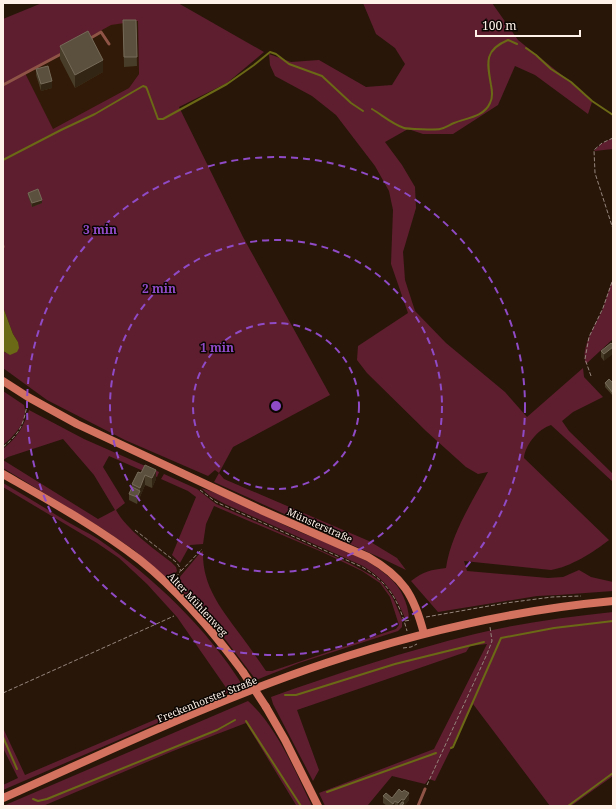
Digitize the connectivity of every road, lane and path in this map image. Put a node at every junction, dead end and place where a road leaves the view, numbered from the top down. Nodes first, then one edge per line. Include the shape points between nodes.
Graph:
1 (88, 40) edge
2 (109, 44) dead end
3 (67, 51) edge
4 (3, 85) edge
5 (613, 138) edge
6 (613, 229) edge
7 (613, 279) edge
8 (591, 376) dead end
9 (3, 381) edge
10 (28, 405) dead end
11 (3, 447) edge
12 (3, 474) edge
13 (196, 487) dead end
14 (135, 530) dead end
15 (202, 549) dead end
16 (181, 571) junction
17 (168, 586) junction
18 (583, 596) dead end
19 (613, 601) edge
20 (174, 616) dead end
21 (420, 618) junction
22 (489, 618) junction
23 (404, 621) junction
24 (424, 634) junction
25 (409, 638) junction
26 (411, 648) dead end
27 (3, 693) edge
28 (425, 789) joint
29 (3, 798) edge
30 (318, 806) edge
31 (418, 806) edge

1 - 2 lane via 102,32
3 - 4 lane
5 - 6 path via 594,150 594,173
7 - 8 path via 589,337 585,359
9 - 21 main road, Münsterstraße via 77,424 374,560 391,572 408,592
10 - 11 path via 20,429
12 - 17 main road, Alter Mühlenweg via 101,532
13 - 23 path via 216,502 372,573 393,596
14 - 16 path via 176,562
15 - 16 path
16 - 17 path
17 - 30 main road, Alter Mühlenweg, bridge via 210,630 243,672 285,740
18 - 21 path via 506,603
19 - 22 main road via 561,606
20 - 27 path
21 - 23 path
21 - 24 main road, Münsterstraße
22 - 24 main road
22 - 28 path via 492,641
23 - 25 path
24 - 25 main road, Freckenhorster Straße
25 - 26 path
25 - 29 main road, Freckenhorster Straße via 326,663 246,693
28 - 31 lane

